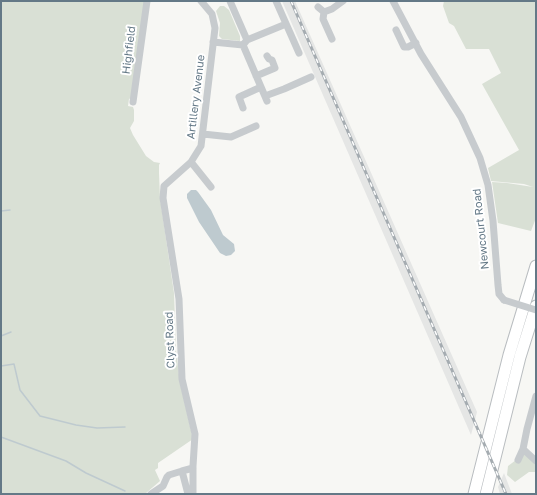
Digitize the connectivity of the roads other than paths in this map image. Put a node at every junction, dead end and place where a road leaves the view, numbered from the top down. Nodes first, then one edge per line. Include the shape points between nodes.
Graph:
1 (146, 1) edge
2 (201, 1) edge
3 (230, 1) edge
4 (276, 1) edge
5 (343, 1) edge
6 (393, 1) edge
7 (318, 7) dead end
8 (324, 12) junction
9 (286, 24) junction
10 (396, 30) dead end
11 (332, 39) dead end
12 (214, 42) junction
13 (245, 42) junction
14 (416, 43) junction
15 (299, 53) dead end
16 (267, 56) dead end
17 (256, 76) junction
18 (310, 78) dead end
19 (261, 87) junction
20 (133, 102) dead end
21 (243, 108) dead end
22 (256, 126) dead end
23 (203, 134) junction
24 (191, 162) junction
25 (164, 186) joint
26 (211, 187) dead end
27 (536, 266) edge
28 (536, 306) edge
29 (536, 310) edge
30 (536, 396) edge
31 (533, 415) edge
32 (523, 449) junction
33 (518, 460) dead end
34 (536, 461) edge
35 (193, 468) junction
36 (182, 471) junction
37 (152, 494) edge
38 (188, 494) edge
39 (194, 494) edge
40 (474, 494) edge
41 (486, 494) edge

1 - 20 street, Highfield
2 - 12 street, Artillery Avenue via 214,18
3 - 13 street
4 - 9 street
5 - 8 street
6 - 14 street, Newcourt Road
7 - 8 street
8 - 11 street via 322,18
9 - 13 street
9 - 15 street
10 - 14 street via 404,47
12 - 13 street
12 - 23 street, Artillery Avenue
13 - 17 street
14 - 29 street, Newcourt Road, bridge via 461,117 490,185 499,294 504,300
16 - 17 street via 275,68
17 - 19 street
18 - 19 street via 266,99
19 - 21 street via 239,97
22 - 23 street via 231,137
23 - 24 street, Artillery Avenue via 201,146
24 - 25 street, Artillery Avenue
24 - 26 street
25 - 35 street, Clyst Road via 164,205 179,299 182,380 195,434
27 - 40 highway via 508,355
28 - 41 highway via 520,358
30 - 31 street
31 - 32 street
32 - 33 street
32 - 34 street
35 - 36 street
35 - 39 street, Clyst Road
36 - 37 street via 169,475 163,486
36 - 38 street

